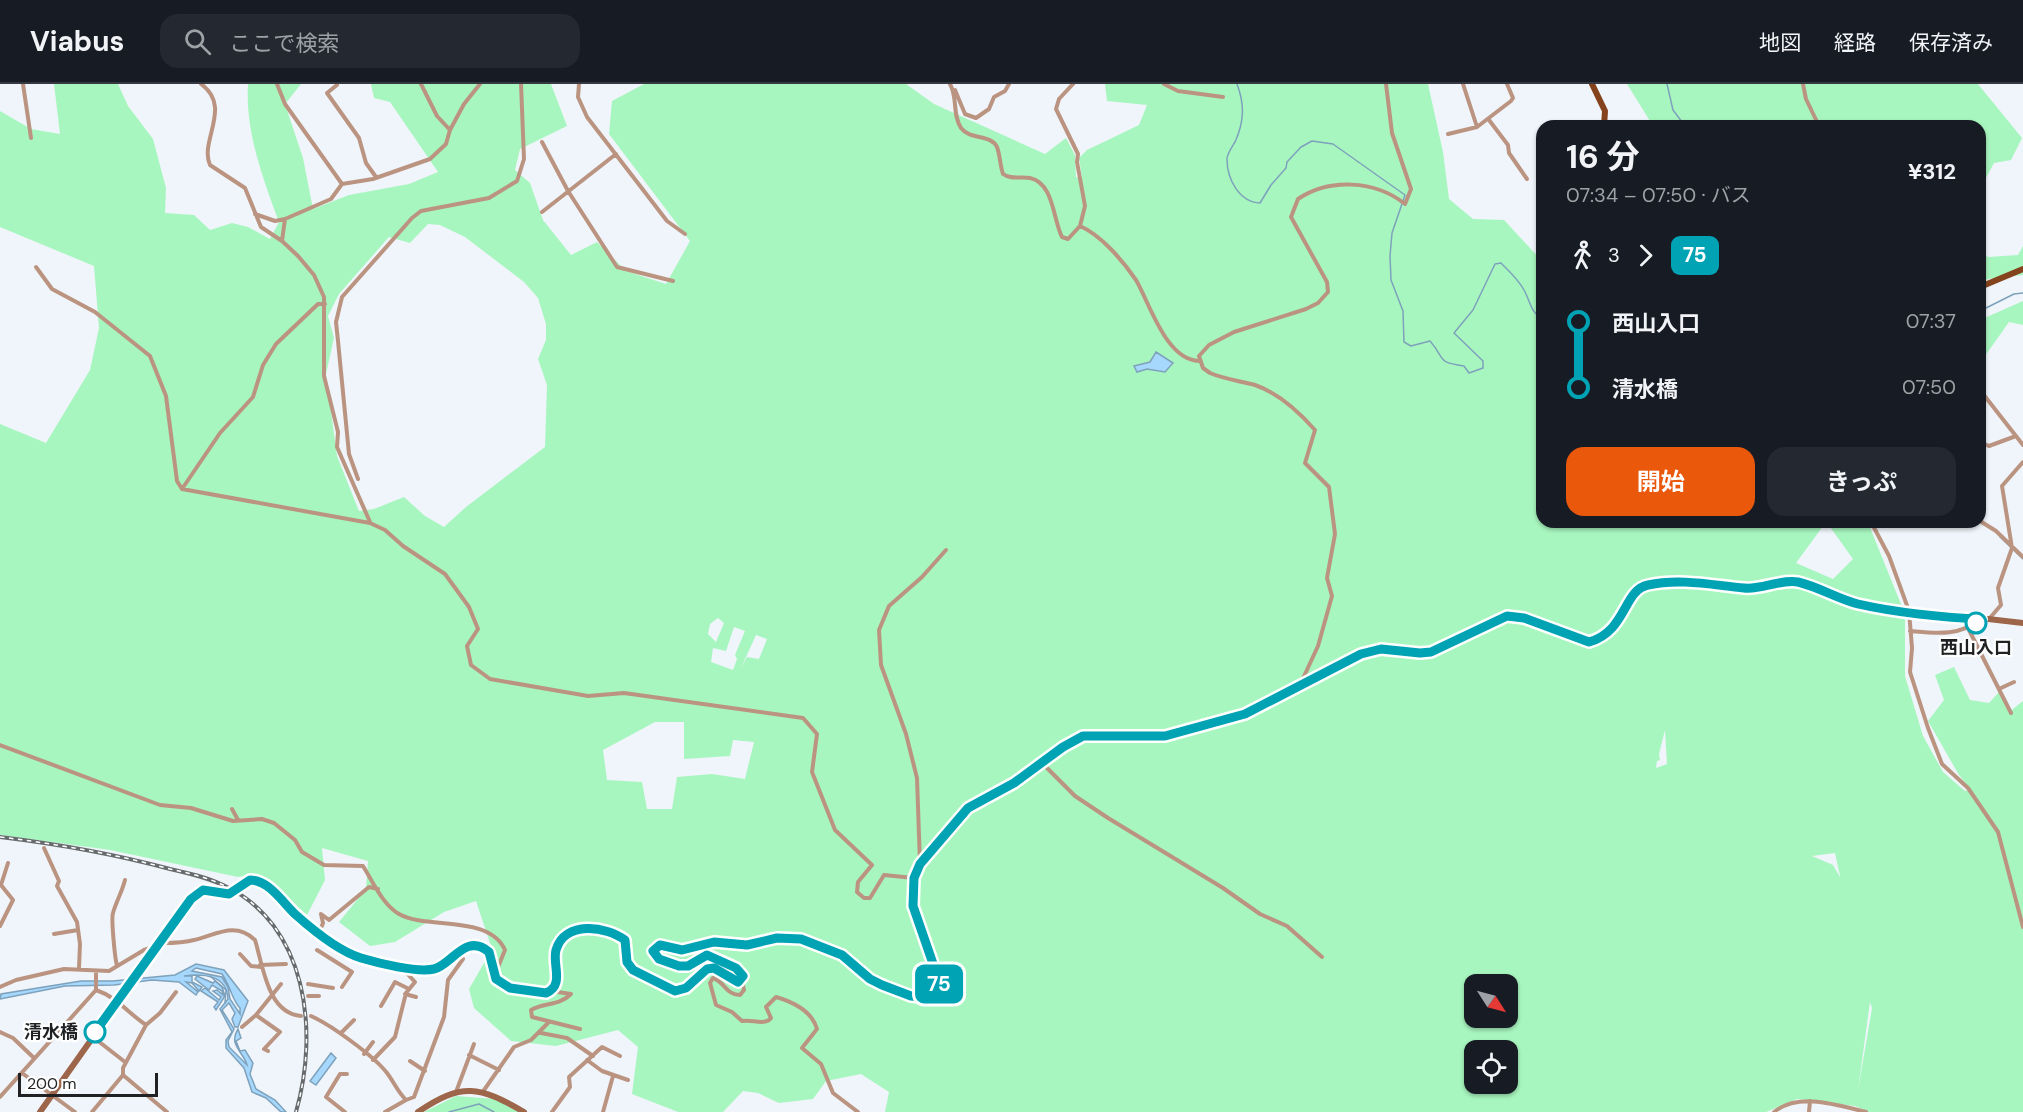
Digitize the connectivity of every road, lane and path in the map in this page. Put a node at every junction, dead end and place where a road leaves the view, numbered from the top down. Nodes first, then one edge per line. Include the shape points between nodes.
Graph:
1 (23, 84) edge
2 (201, 84) edge
3 (277, 84) edge
4 (421, 84) edge
5 (480, 84) edge
6 (522, 84) edge
7 (579, 84) edge
8 (950, 84) edge
9 (1009, 84) edge
10 (1073, 84) edge
11 (1164, 84) edge
12 (1386, 84) edge
13 (1463, 84) edge
14 (1507, 84) edge
15 (1592, 84) edge
16 (1803, 84) edge
17 (337, 85) edge
18 (1223, 97) dead end
19 (1489, 120) junction
20 (1604, 120) edge
21 (1816, 120) edge
22 (1477, 127) junction
23 (450, 130) junction
24 (1448, 134) dead end
25 (31, 138) dead end
26 (542, 142) dead end
27 (616, 154) junction
28 (376, 177) junction
29 (1527, 179) dead end
30 (342, 184) junction
31 (568, 191) junction
32 (542, 212) dead end
33 (254, 214) junction
34 (285, 219) junction
35 (1080, 226) junction
36 (685, 234) dead end
37 (282, 241) junction
38 (36, 267) dead end
39 (2023, 269) edge
40 (673, 281) dead end
41 (1986, 284) edge
42 (325, 304) junction
43 (1199, 361) junction
44 (1986, 398) edge
45 (2016, 436) junction
46 (1986, 445) edge
47 (2023, 445) edge
48 (2023, 462) edge
49 (358, 479) dead end
50 (182, 489) junction
51 (370, 523) junction
52 (1986, 525) edge
53 (1874, 528) edge
54 (2012, 548) junction
55 (946, 550) dead end
56 (2023, 557) edge
57 (1909, 611) junction
58 (1984, 619) junction
59 (2023, 623) edge
60 (1968, 628) junction
61 (1910, 631) junction
62 (2014, 682) dead end
63 (1300, 686) junction
64 (2001, 688) junction
65 (2011, 713) dead end
66 (0, 745) edge
67 (1042, 763) junction
68 (232, 809) dead end
69 (238, 820) junction
70 (44, 848) dead end
71 (8, 862) dead end
72 (920, 864) junction
73 (1, 875) edge
74 (914, 878) junction
75 (125, 880) dead end
76 (379, 890) junction
77 (0, 926) edge
78 (2023, 927) edge
79 (78, 930) junction
80 (319, 933) junction
81 (54, 934) dead end
82 (159, 943) junction
83 (317, 950) dead end
84 (153, 951) junction
85 (459, 951) junction
86 (240, 954) dead end
87 (1322, 957) dead end
88 (286, 964) dead end
89 (399, 965) junction
90 (118, 966) junction
91 (261, 966) junction
92 (79, 968) junction
93 (495, 974) junction
94 (96, 975) junction
95 (742, 981) junction
96 (281, 984) dead end
97 (308, 984) dead end
98 (0, 987) edge
99 (96, 987) junction
100 (342, 987) dead end
101 (333, 988) dead end
102 (409, 989) junction
103 (551, 991) junction
104 (176, 992) dead end
105 (405, 994) junction
106 (273, 995) junction
107 (308, 996) dead end
108 (319, 996) dead end
109 (416, 997) dead end
110 (118, 1000) junction
111 (381, 1006) dead end
112 (256, 1015) junction
113 (301, 1016) dead end
114 (311, 1016) dead end
115 (354, 1020) dead end
116 (549, 1022) junction
117 (146, 1025) junction
118 (242, 1027) dead end
119 (580, 1029) dead end
120 (0, 1032) edge
121 (341, 1033) junction
122 (541, 1033) junction
123 (92, 1036) junction
124 (373, 1042) dead end
125 (474, 1044) dead end
126 (268, 1051) dead end
127 (364, 1053) junction
128 (470, 1055) junction
129 (593, 1056) junction
130 (620, 1056) dead end
131 (34, 1058) junction
132 (373, 1060) junction
133 (588, 1060) junction
134 (410, 1061) dead end
135 (125, 1062) junction
136 (499, 1070) junction
137 (425, 1071) junction
138 (22, 1073) junction
139 (347, 1074) dead end
140 (123, 1075) junction
141 (613, 1076) junction
142 (628, 1080) dead end
143 (456, 1092) junction
144 (482, 1093) junction
145 (52, 1095) junction
146 (0, 1097) edge
147 (406, 1100) junction
148 (1810, 1101) junction
149 (1851, 1110) edge
150 (40, 1112) edge
151 (75, 1112) edge
152 (92, 1112) edge
153 (167, 1112) edge
154 (345, 1112) edge
155 (385, 1112) edge
156 (418, 1112) edge
157 (524, 1112) edge
158 (552, 1112) edge
159 (603, 1112) edge
160 (858, 1112) edge
161 (1774, 1112) edge
162 (1809, 1112) edge
163 (1866, 1112) edge

1 - 25 street
2 - 33 street via 212,96 216,116 208,160 215,170 245,188
3 - 30 street via 285,104
4 - 23 street via 436,116
5 - 23 street
6 - 49 street via 524,159 517,181 489,198 421,211 342,297 336,322 349,454
7 - 27 street via 582,107
8 - 9 street via 965,114 976,118 989,109 994,97
8 - 35 street via 955,94 956,118 969,135 993,141 1003,174 1032,178 1046,189 1062,237 1068,239
10 - 35 street via 1059,99 1056,109 1078,154 1085,206
11 - 18 street via 1178,91
12 - 43 street via 1392,133 1411,189 1403,203 1386,191 1347,184 1320,187 1298,199 1291,217 1327,282 1328,292 1306,309 1217,339 1203,350
13 - 22 street
14 - 19 street via 1511,101
15 - 20 main road via 1605,111
16 - 21 street
17 - 28 street via 327,93 359,138 366,163
19 - 22 street
19 - 29 street
22 - 24 street
23 - 28 street via 446,144 430,159
26 - 31 street
27 - 31 street
27 - 36 street via 667,221
28 - 30 street
30 - 34 street via 331,199
31 - 32 street
31 - 40 street via 617,267
33 - 34 street via 275,221
33 - 37 street via 261,228
34 - 37 street
35 - 43 street via 1127,269 1173,347 1192,361
37 - 42 street via 314,275
38 - 50 street via 52,289 95,312 150,356 166,396 177,481
39 - 41 main road
42 - 50 street via 318,304 280,339 263,365 253,396 220,433
42 - 51 street via 324,376 338,432 337,447
43 - 63 street via 1210,373 1272,393 1300,413 1315,430 1305,463 1329,488 1335,546 1327,578 1330,604 1318,646
44 - 45 street
45 - 46 street
45 - 47 street
48 - 54 street via 2002,486
50 - 51 street
51 - 74 street via 445,574 470,607 477,624 475,637 467,646 471,664 490,679 588,696 624,693 803,718 817,734 812,772 835,830 872,865 858,882 857,892 870,898 884,875
52 - 54 street
53 - 57 street
54 - 56 street
54 - 58 street via 1998,588 2001,605
55 - 72 street via 889,606 879,630 881,665 909,741 917,778
57 - 58 main road
57 - 61 street
57 - 63 main road via 1858,604 1798,582 1747,589 1697,582 1648,585 1633,595 1613,630 1589,642 1524,618 1507,616 1431,652 1381,649 1361,654
58 - 59 main road
58 - 60 street
60 - 61 street via 1932,635
60 - 64 street
61 - 78 street via 1910,672 1928,728 1942,764 1968,788 1998,832
62 - 64 street
63 - 67 main road via 1245,714 1165,736 1083,736
64 - 65 street
66 - 69 street via 160,805
67 - 72 main road via 968,808
67 - 87 street via 1076,796 1260,914 1287,926
68 - 69 street
69 - 76 street via 254,818 274,823 295,840 302,852 324,865 363,866
70 - 79 street
71 - 73 street
72 - 74 main road
73 - 77 street via 1,885 13,900
74 - 95 main road via 913,906 939,981 936,996 918,997 882,985 842,955 801,939 777,938 747,945 714,942 682,950 660,945 653,951 659,959 679,966 713,956 736,968 743,976
75 - 90 street via 111,915
76 - 80 street via 369,887 329,920 321,914
76 - 93 street via 399,915 466,926 498,940 506,950
79 - 81 street
79 - 92 street
80 - 82 main road via 265,885 250,880 229,894 210,890 198,893
80 - 89 main road via 354,955
82 - 84 main road
82 - 91 street via 192,941 241,930 255,940
83 - 100 street via 352,972
84 - 90 street via 144,950
84 - 110 main road
85 - 89 main road via 436,968 420,970
85 - 93 main road via 485,948 493,958
85 - 137 street via 463,959 448,980 444,1017
86 - 91 street via 251,966
88 - 91 street
89 - 102 street via 413,977 415,982
90 - 94 street
91 - 106 street
92 - 94 street
92 - 98 street via 16,980
93 - 103 main road via 500,983 510,988
94 - 99 street
95 - 103 main road via 734,981 714,968 707,969 686,988 675,991 633,970 627,962 625,940 619,935 588,927 568,934 558,945 556,982
95 - 160 street via 744,990 734,995 713,978 710,983 716,1005 742,1021 762,1022 771,1018 766,1007 776,997 807,1012 817,1029 802,1048 821,1064 833,1093
96 - 106 street
97 - 101 street
99 - 110 street
99 - 131 street
102 - 105 street
102 - 111 street via 395,982
103 - 116 street via 571,994 560,1002 531,1010 532,1017
104 - 117 street
105 - 109 street
105 - 132 street via 395,1037
106 - 112 street
106 - 113 street via 284,1009
107 - 108 street
110 - 117 street
110 - 123 main road
112 - 118 street
112 - 126 street via 280,1032 264,1049
114 - 121 street
115 - 121 street
116 - 119 street
116 - 122 street
117 - 135 street
120 - 131 street
121 - 127 street
122 - 129 street via 567,1038
122 - 136 street via 514,1047
123 - 135 street
123 - 145 main road
124 - 127 street
125 - 128 street
127 - 132 street
128 - 136 street
128 - 143 street
129 - 130 street via 602,1047
129 - 133 street
131 - 138 street
132 - 147 street
133 - 141 street
133 - 158 street via 569,1077 570,1087
134 - 137 street
135 - 140 street
136 - 144 street
137 - 147 street via 414,1097
138 - 145 street
138 - 146 street
139 - 154 street via 340,1074 326,1097
140 - 152 street
140 - 153 street
141 - 142 street
141 - 159 street
143 - 144 main road
143 - 156 main road
144 - 157 main road via 503,1099
145 - 150 main road
145 - 151 street
147 - 155 street
148 - 149 street
148 - 161 street via 1791,1102
148 - 162 street
149 - 163 street

